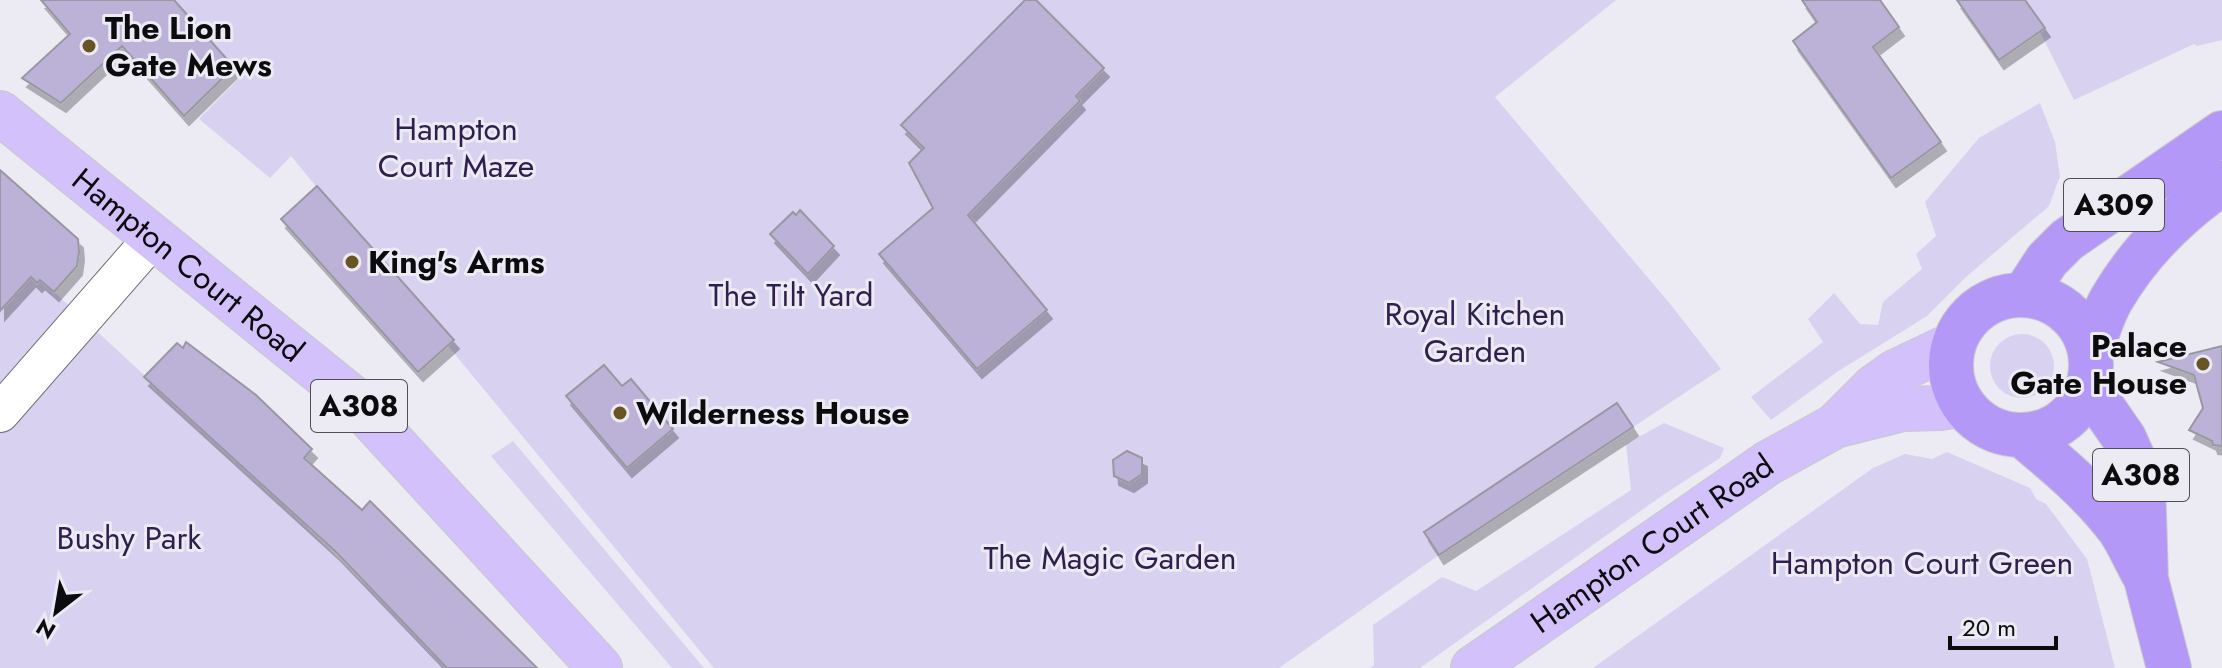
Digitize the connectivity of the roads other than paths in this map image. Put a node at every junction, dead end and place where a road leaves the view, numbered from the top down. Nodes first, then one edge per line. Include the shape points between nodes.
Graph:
1 (0, 113) edge
2 (2222, 133) edge
3 (2222, 183) edge
4 (154, 237) junction
5 (2024, 295) junction
6 (1954, 344) junction
7 (2089, 369) junction
8 (1963, 404) junction
9 (0, 413) edge
10 (1835, 426) junction
11 (2022, 435) junction
12 (2146, 579) junction
13 (600, 668) edge
14 (1473, 668) edge
15 (2169, 668) edge

1 - 4 main road, Hampton Court Road / A308
2 - 5 highway, A309 via 2067,240
3 - 7 highway, A309 via 2175,218 2141,255 2110,302
4 - 9 street
4 - 13 main road, Hampton Court Road / A308 via 350,396
5 - 6 highway via 1986,304 1966,321
5 - 7 highway via 2043,298 2074,319 2085,336
6 - 8 highway via 1951,369
6 - 10 main road, Hampton Court Road via 1895,372
7 - 11 highway via 2076,408 2058,425
7 - 12 highway, A308 via 2143,480
8 - 10 main road, Hampton Court Road via 1903,409
8 - 11 highway via 1989,427
10 - 14 main road, Hampton Court Road via 1768,463
11 - 12 highway, A308 via 2067,472 2120,530
12 - 15 highway, A308

